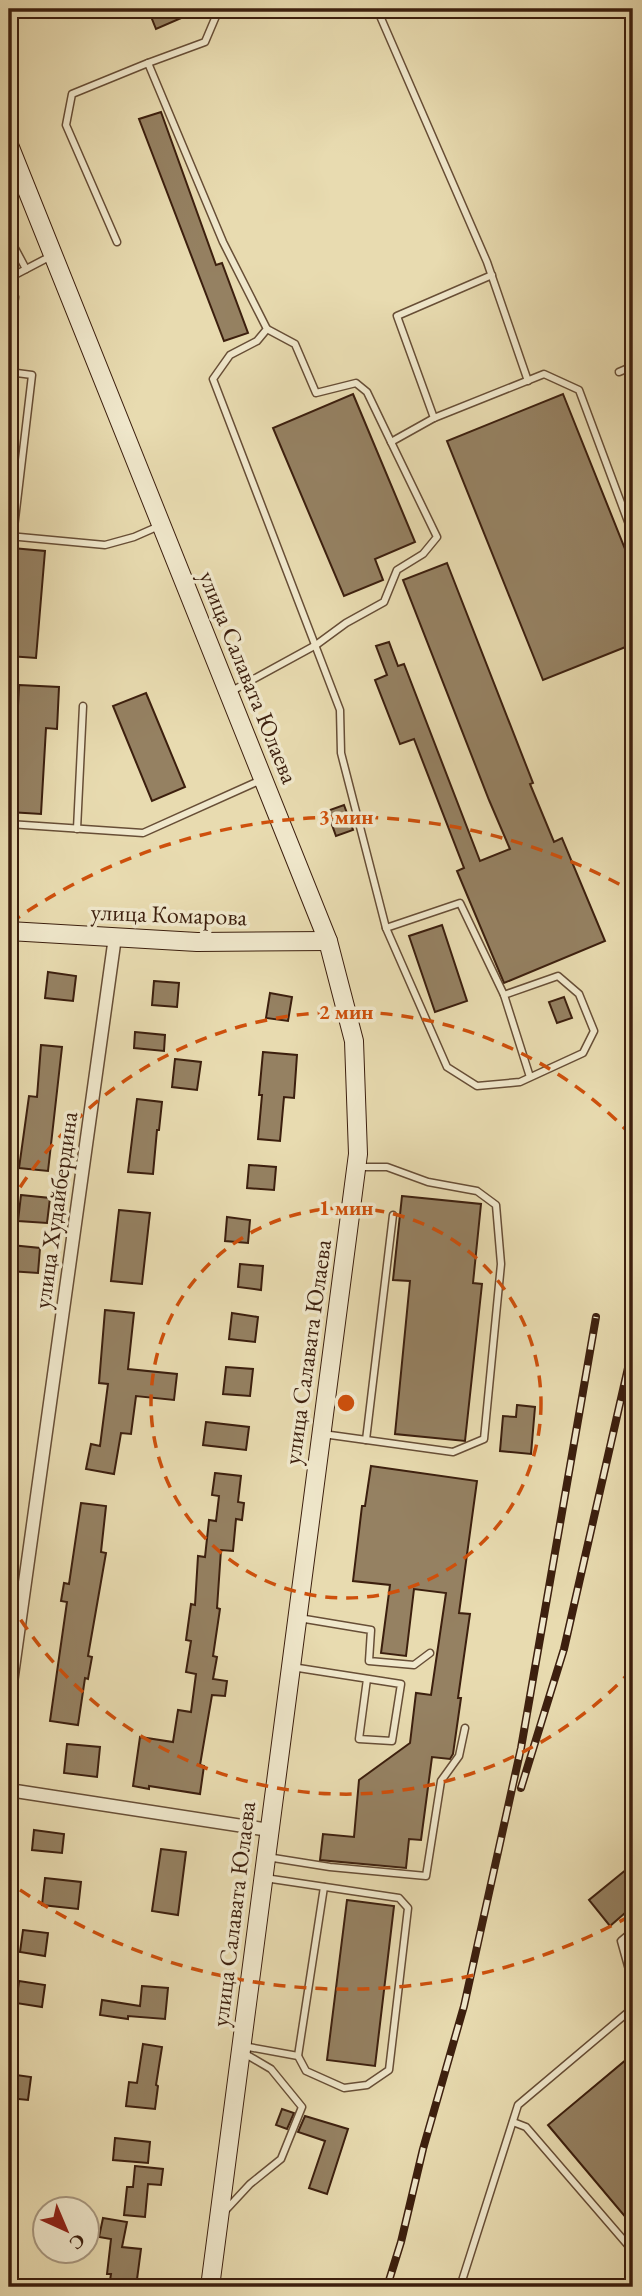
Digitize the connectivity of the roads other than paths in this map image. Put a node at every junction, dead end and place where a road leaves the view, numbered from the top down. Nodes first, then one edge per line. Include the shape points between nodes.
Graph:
1 (219, 9) edge
2 (377, 9) edge
3 (148, 63) junction
4 (9, 145) edge
5 (9, 237) edge
6 (117, 242) dead end
7 (53, 255) junction
8 (26, 269) junction
9 (492, 275) junction
10 (9, 281) edge
11 (267, 329) junction
12 (9, 339) edge
13 (633, 366) edge
14 (9, 372) edge
15 (618, 372) dead end
16 (528, 380) junction
17 (434, 418) junction
18 (391, 442) junction
19 (161, 525) junction
20 (633, 535) edge
21 (11, 536) edge
22 (316, 645) junction
23 (228, 693) junction
24 (83, 706) dead end
25 (263, 779) junction
26 (9, 824) edge
27 (77, 829) junction
28 (386, 928) junction
29 (9, 931) edge
30 (115, 937) junction
31 (328, 941) junction
32 (504, 995) junction
33 (530, 1077) junction
34 (357, 1167) junction
35 (393, 1215) dead end
36 (321, 1434) junction
37 (366, 1440) junction
38 (297, 1617) junction
39 (430, 1653) dead end
40 (290, 1666) junction
41 (367, 1679) junction
42 (9, 1697) edge
43 (465, 1727) dead end
44 (9, 1790) edge
45 (269, 1830) junction
46 (265, 1856) junction
47 (262, 1877) junction
48 (324, 1887) junction
49 (633, 1931) edge
50 (633, 1984) edge
51 (633, 2008) edge
52 (240, 2048) junction
53 (298, 2056) junction
54 (513, 2122) junction
55 (220, 2216) junction
56 (633, 2251) edge
57 (209, 2287) edge
58 (460, 2287) edge

1 - 3 lane via 205,41
2 - 9 lane
3 - 6 lane via 72,94 66,125
3 - 11 lane via 223,242
4 - 7 street, улица Салавата Юлаева
5 - 8 lane
7 - 8 lane
7 - 19 street, улица Салавата Юлаева
8 - 10 lane
9 - 16 lane
9 - 17 lane via 397,316
10 - 12 lane via 15,297
11 - 18 lane via 295,344 316,393 356,383 368,392
11 - 22 lane via 257,341 230,355 213,379
13 - 15 lane
14 - 21 lane via 32,375
16 - 17 lane
16 - 20 lane via 544,374 579,390
17 - 18 lane
18 - 22 lane via 437,537 423,554 397,570 384,602
19 - 21 lane via 105,545
19 - 23 street, улица Салавата Юлаева
22 - 23 lane
22 - 28 lane via 340,710 341,753
23 - 25 street, улица Салавата Юлаева
24 - 27 lane
25 - 27 lane via 143,833
25 - 31 street, улица Салавата Юлаева
26 - 27 lane
28 - 32 lane via 460,903
28 - 33 lane via 447,1067 477,1086
29 - 30 street, улица Комарова
30 - 31 street, улица Комарова
30 - 42 street, улица Худайбердина
31 - 34 street, улица Салавата Юлаева via 354,1041
32 - 33 lane
32 - 33 lane via 558,976 579,994 594,1031 583,1053
34 - 36 street, улица Салавата Юлаева
34 - 37 lane via 387,1167 428,1182 477,1191 496,1205 501,1264 484,1439 453,1452
35 - 37 lane
36 - 37 lane
36 - 38 street, улица Салавата Юлаева
38 - 39 lane via 371,1630 369,1661 414,1665
38 - 40 street, улица Салавата Юлаева
40 - 41 lane
40 - 45 street, улица Салавата Юлаева
41 - 41 lane via 401,1684 392,1741 359,1739
43 - 46 lane via 459,1756 441,1781 426,1875
44 - 45 street
45 - 46 street, улица Салавата Юлаева
46 - 47 street, улица Салавата Юлаева
47 - 48 lane
47 - 52 street, улица Салавата Юлаева
48 - 53 lane
48 - 53 lane via 399,1898 408,1908 389,2070 367,2085 344,2088 306,2071
49 - 50 lane via 621,1941
51 - 54 lane via 519,2105
52 - 53 lane
52 - 55 street, улица Салавата Юлаева
52 - 55 lane via 271,2069 302,2107 281,2159
54 - 56 lane via 527,2127
54 - 58 lane
55 - 57 street, улица Салавата Юлаева

